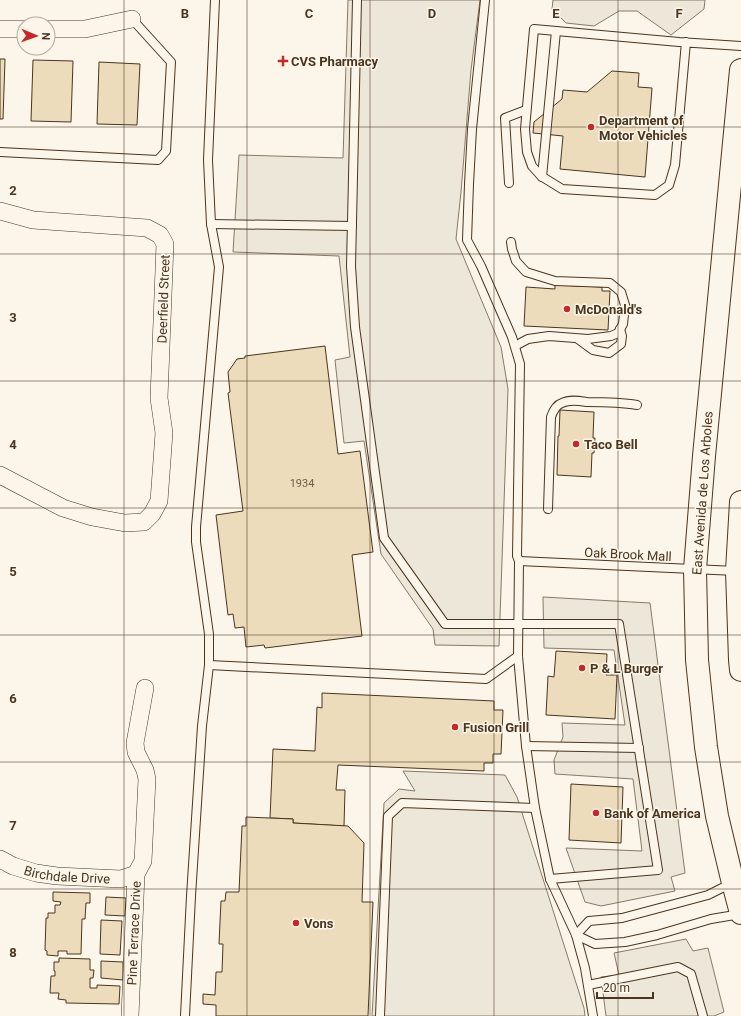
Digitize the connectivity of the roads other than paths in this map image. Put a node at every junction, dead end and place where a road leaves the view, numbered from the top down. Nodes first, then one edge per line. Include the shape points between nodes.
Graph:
1 (215, 0) edge
2 (357, 0) edge
3 (485, 0) edge
4 (132, 19) joint
5 (0, 29) edge
6 (16, 29) edge
7 (56, 29) edge
8 (556, 31) junction
9 (686, 42) junction
10 (741, 46) edge
11 (741, 70) edge
12 (526, 110) junction
13 (0, 152) edge
14 (542, 176) junction
15 (509, 183) dead end
16 (0, 211) edge
17 (211, 224) junction
18 (352, 226) junction
19 (511, 242) dead end
20 (620, 329) junction
21 (577, 338) junction
22 (515, 346) junction
23 (637, 405) dead end
24 (0, 475) edge
25 (741, 502) edge
26 (548, 509) dead end
27 (519, 561) junction
28 (695, 569) junction
29 (737, 571) junction
30 (518, 624) junction
31 (518, 656) junction
32 (209, 665) junction
33 (741, 670) edge
34 (145, 688) dead end
35 (526, 746) junction
36 (639, 748) junction
37 (535, 808) junction
38 (0, 860) edge
39 (136, 874) junction
40 (550, 879) junction
41 (733, 883) junction
42 (741, 914) edge
43 (576, 935) junction
44 (588, 985) junction
45 (130, 1016) edge
46 (185, 1016) edge
47 (380, 1016) edge
48 (593, 1016) edge
49 (703, 1016) edge

1 - 17 lane via 208,160
2 - 18 lane
3 - 22 lane via 472,129 467,240 487,279
4 - 7 street via 85,29
4 - 13 lane via 171,62 166,152 158,160
5 - 6 street
8 - 9 lane
8 - 12 lane via 534,29
8 - 14 lane
9 - 10 lane
9 - 14 lane via 675,165 669,185 655,195 562,189
11 - 28 main road, East Avenida de Los Arboles via 704,448
12 - 14 lane via 527,152 532,166
12 - 15 lane via 504,118
16 - 24 street, Deerfield Street via 33,220 147,228 160,235 165,244 159,398 164,433 158,501 152,514 144,522 125,523 92,517 62,508
17 - 18 lane
17 - 32 lane via 219,267 196,527 209,634
18 - 30 lane via 354,323 384,538 445,624
19 - 20 lane via 516,261 526,272 555,281 610,283 621,292 625,305
20 - 21 lane via 611,336
20 - 21 lane via 621,344 609,353 593,350
21 - 22 lane via 549,336 528,339
22 - 27 lane via 520,364 517,556
23 - 26 lane via 570,401 563,402 553,411
25 - 29 main road
27 - 28 lane, Oak Brook Mall
27 - 30 lane
28 - 29 lane, Oak Brook Mall
28 - 41 main road, East Avenida de Los Arboles via 697,660 706,747 717,816
29 - 33 main road
30 - 31 lane
30 - 36 lane via 619,624
31 - 32 lane via 486,679
31 - 35 lane
32 - 46 lane via 202,726
34 - 39 street, Pine Terrace Drive via 136,743 136,752 147,779 144,861
35 - 36 lane
35 - 37 lane
36 - 40 lane via 658,870
37 - 40 lane
37 - 47 lane via 402,803 388,816
38 - 39 street, Birchdale Drive via 36,873 57,876 121,879
39 - 45 street, Pine Terrace Drive
40 - 43 lane
41 - 42 main road, East Avenida de Los Arboles
41 - 43 lane via 708,895 622,918 589,921
42 - 43 lane via 711,919 625,942 595,944
43 - 44 lane via 586,968
44 - 48 lane
44 - 49 lane via 678,967 691,974

